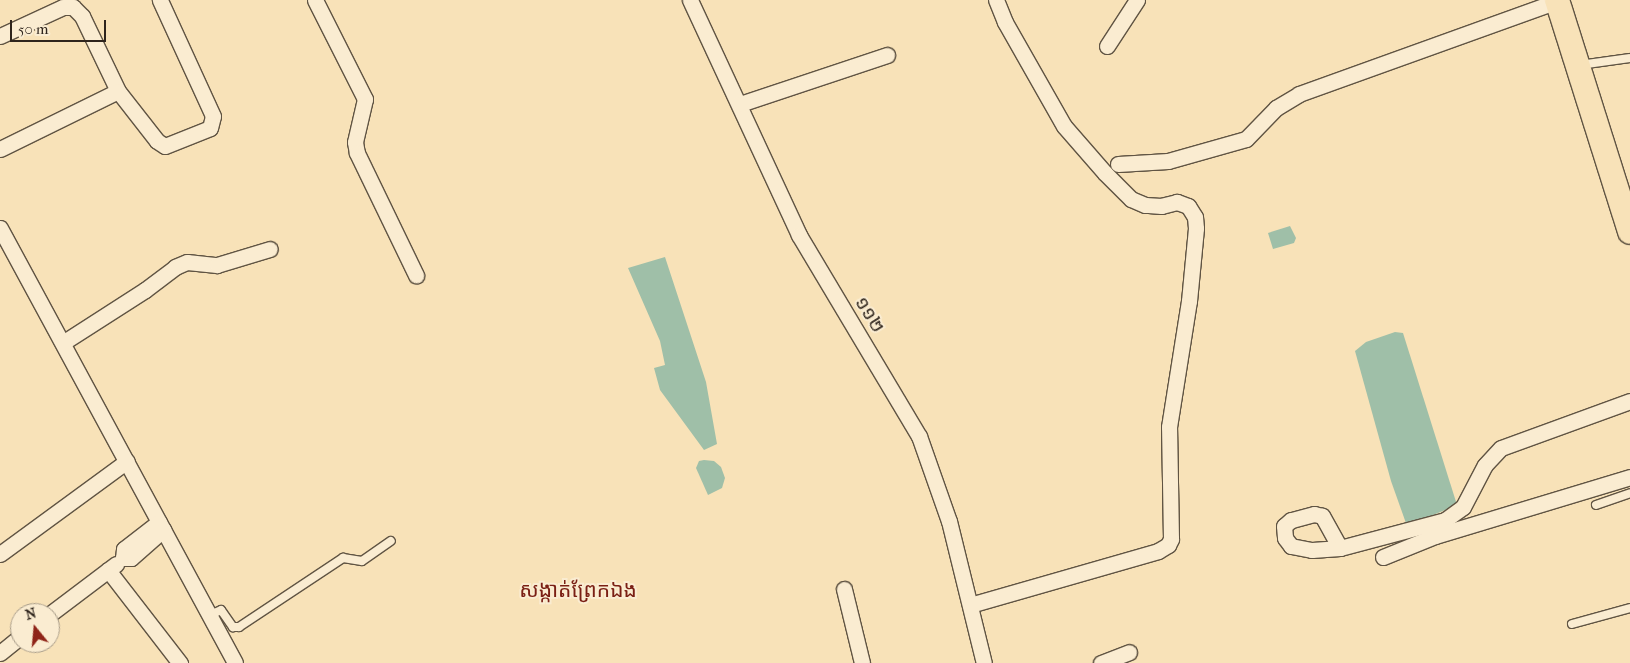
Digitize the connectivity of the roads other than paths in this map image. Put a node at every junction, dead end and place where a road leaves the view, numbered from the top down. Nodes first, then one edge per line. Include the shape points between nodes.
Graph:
1 (160, 0) edge
2 (315, 0) edge
3 (690, 0) edge
4 (996, 0) edge
5 (1137, 0) edge
6 (1557, 1) edge
7 (0, 36) edge
8 (1107, 46) dead end
9 (887, 56) dead end
10 (1630, 58) edge
11 (1577, 65) junction
12 (118, 92) junction
13 (740, 104) junction
14 (0, 149) edge
15 (1118, 164) dead end
16 (0, 228) edge
17 (1630, 232) edge
18 (270, 249) dead end
19 (416, 275) dead end
20 (64, 342) junction
21 (1630, 401) edge
22 (127, 461) junction
23 (1630, 477) edge
24 (1630, 494) edge
25 (1596, 505) dead end
26 (161, 526) junction
27 (391, 541) dead end
28 (1340, 548) dead end
29 (0, 554) edge
30 (1383, 558) dead end
31 (108, 570) junction
32 (844, 589) dead end
33 (970, 605) junction
34 (60, 606) edge
35 (1630, 608) edge
36 (210, 615) junction
37 (1572, 624) dead end
38 (10, 645) edge
39 (1129, 652) dead end
40 (0, 653) edge
41 (180, 663) edge
42 (235, 663) edge
43 (862, 663) edge
44 (984, 663) edge
45 (1100, 663) edge

1 - 12 street via 212,112 212,125 165,146 157,141
2 - 19 street via 365,99 355,142 357,153
3 - 13 street, ១១២
4 - 33 street via 1005,22 1064,126 1105,173 1131,199 1145,205 1177,202 1188,206 1195,217 1196,228 1189,301 1169,427 1171,539 1168,545 1158,551
5 - 8 street
6 - 11 main road
6 - 15 street via 1299,94 1276,108 1246,139 1168,161
7 - 12 street via 63,7 73,7 82,16
9 - 13 street
10 - 11 lane
11 - 17 main road via 1618,182
12 - 14 street
13 - 33 street, ១១២ via 799,235 919,436 949,521
16 - 20 street
18 - 20 street via 217,265 186,262
20 - 22 street
21 - 28 street via 1501,448 1489,460 1463,507 1445,520
22 - 26 street
22 - 29 street
23 - 30 street via 1435,536
24 - 25 lane
26 - 31 street via 124,549 123,558
26 - 36 street
27 - 36 lane via 362,561 343,558 239,627 233,627 221,610
31 - 34 street
31 - 41 street
32 - 43 street
33 - 44 street, ១១២
35 - 37 lane
36 - 42 street
38 - 40 street
39 - 45 street

